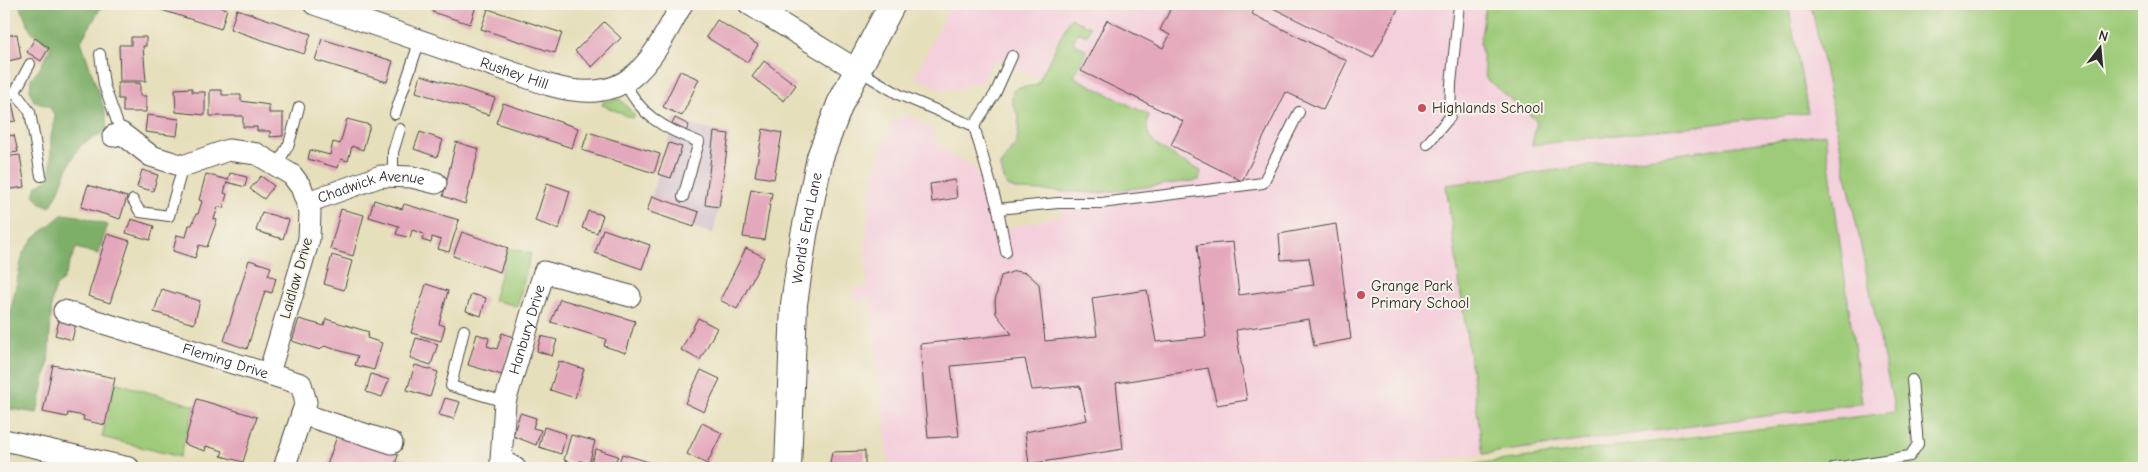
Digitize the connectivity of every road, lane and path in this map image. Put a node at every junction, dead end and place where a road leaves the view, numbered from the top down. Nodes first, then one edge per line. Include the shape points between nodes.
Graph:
1 (314, 4) edge
2 (682, 4) edge
3 (750, 4) edge
4 (892, 4) edge
5 (1459, 4) edge
6 (420, 40) junction
7 (100, 54) dead end
8 (1012, 56) dead end
9 (30, 64) dead end
10 (857, 70) junction
11 (625, 82) junction
12 (15, 92) junction
13 (4, 96) edge
14 (298, 107) dead end
15 (1298, 112) dead end
16 (395, 114) dead end
17 (974, 126) junction
18 (400, 128) dead end
19 (117, 134) joint
20 (1427, 144) dead end
21 (277, 165) junction
22 (183, 166) junction
23 (393, 175) junction
24 (41, 176) dead end
25 (436, 183) dead end
26 (683, 198) dead end
27 (133, 200) dead end
28 (308, 202) junction
29 (998, 209) junction
30 (1006, 252) dead end
31 (630, 296) dead end
32 (64, 311) dead end
33 (464, 330) dead end
34 (269, 373) junction
35 (1912, 380) dead end
36 (505, 402) junction
37 (302, 414) junction
38 (4, 440) edge
39 (392, 443) dead end
40 (504, 465) edge
41 (129, 468) edge
42 (284, 468) edge
43 (788, 468) edge
44 (1834, 468) edge

1 - 6 street, Rushey Hill
2 - 11 street, Rushey Hill via 654,55 639,73
3 - 10 street
4 - 10 street, World's End Lane
5 - 20 lane via 1450,117
6 - 11 street, Rushey Hill via 569,91 601,91
6 - 16 lane
7 - 19 lane via 104,85
8 - 17 lane via 995,94
9 - 12 lane
10 - 17 lane via 900,95
10 - 43 street, World's End Lane via 829,129 820,157 804,235 794,304
11 - 26 lane via 650,118 699,142
12 - 13 lane
12 - 24 lane via 30,112
14 - 21 lane via 289,144
15 - 29 lane via 1263,183 1101,203 1058,203
17 - 29 lane
18 - 23 lane via 393,152
19 - 22 street via 151,156
21 - 22 street, Laidlaw Drive via 257,154 228,150
21 - 28 street, Laidlaw Drive via 297,181
22 - 27 lane via 169,216 140,212
23 - 25 street, Chadwick Avenue
23 - 28 street, Chadwick Avenue
28 - 34 street, Laidlaw Drive via 309,239
29 - 30 lane
31 - 36 street, Hanbury Drive via 544,272
32 - 34 street, Fleming Drive
33 - 36 lane via 452,386
34 - 37 street, Fleming Drive via 301,384 306,402
35 - 44 lane via 1918,444 1910,456
36 - 40 street, Hanbury Drive
37 - 39 street
37 - 42 street, Fleming Drive
38 - 41 street

